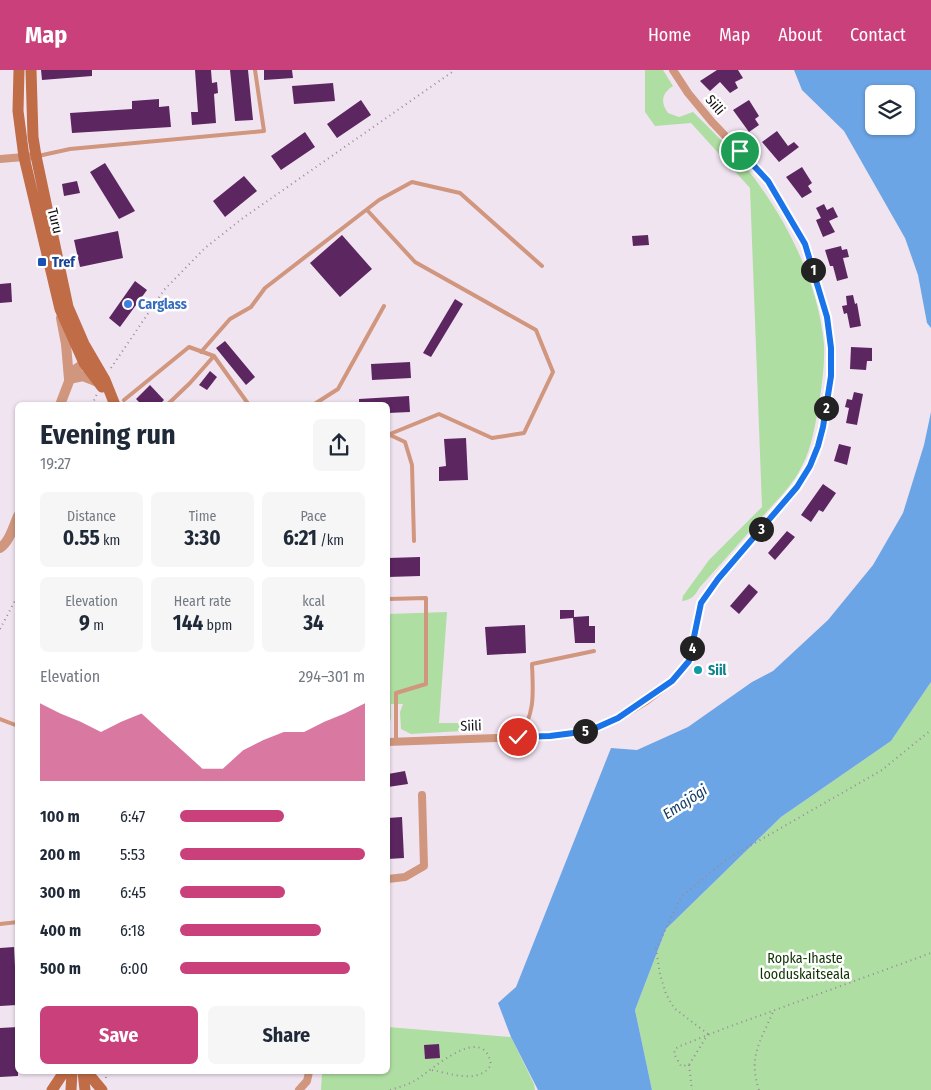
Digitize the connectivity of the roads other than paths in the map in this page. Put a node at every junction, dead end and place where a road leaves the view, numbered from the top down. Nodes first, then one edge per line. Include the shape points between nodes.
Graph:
1 (19, 70) edge
2 (31, 70) edge
3 (255, 70) edge
4 (673, 70) edge
5 (36, 156) junction
6 (24, 157) junction
7 (0, 159) edge
8 (367, 210) junction
9 (542, 266) dead end
10 (384, 306) dead end
11 (60, 309) junction
12 (201, 352) junction
13 (214, 356) junction
14 (88, 361) junction
15 (69, 379) junction
16 (101, 382) junction
17 (322, 399) joint
18 (116, 400) edge
19 (61, 402) edge
20 (170, 402) edge
21 (247, 402) edge
22 (318, 402) edge
23 (390, 434) edge
24 (390, 434) edge
25 (15, 523) edge
26 (414, 541) dead end
27 (0, 548) edge
28 (390, 599) edge
29 (594, 651) dead end
30 (0, 719) edge
31 (15, 725) edge
32 (518, 737) junction
33 (392, 742) edge
34 (422, 795) dead end
35 (390, 879) edge
36 (15, 922) edge
37 (0, 924) edge
38 (63, 1074) edge
39 (72, 1074) edge
40 (85, 1074) edge
41 (87, 1074) edge
42 (308, 1074) edge
43 (302, 1089) edge
44 (52, 1090) edge
45 (72, 1090) edge
46 (85, 1090) edge
47 (102, 1090) edge

1 - 6 main road, Turu via 18,111
2 - 5 main road, Turu
3 - 5 lane via 264,131 70,149
4 - 32 street, Siili via 712,122 768,181 805,244 827,317 831,348 831,376 823,427 810,466 797,487 701,603 689,661 672,681 618,718 589,731
5 - 6 street
5 - 14 main road, Turu via 68,307
6 - 7 street
6 - 11 main road, Turu
8 - 9 lane via 412,182 460,193
8 - 12 lane via 265,288 251,307 230,319
8 - 23 lane via 415,262 536,330 553,372 524,434 492,438 439,414
10 - 17 lane via 338,389
11 - 14 main road, Turu
11 - 15 street
12 - 13 lane
12 - 18 lane via 189,347
13 - 20 lane
13 - 21 lane
14 - 15 street via 73,371
14 - 16 main road, Turu
15 - 16 street via 83,376
15 - 19 street
16 - 18 main road, Turu
17 - 22 lane
24 - 26 lane via 405,442 412,465
25 - 27 street
28 - 33 lane via 426,598 426,684 396,693
29 - 32 lane via 532,664 532,710 527,726
30 - 31 lane
32 - 33 street, Siili
34 - 35 street via 424,866 405,877
36 - 37 lane
38 - 44 main road
39 - 45 main road
40 - 46 main road
41 - 47 main road
42 - 43 street

